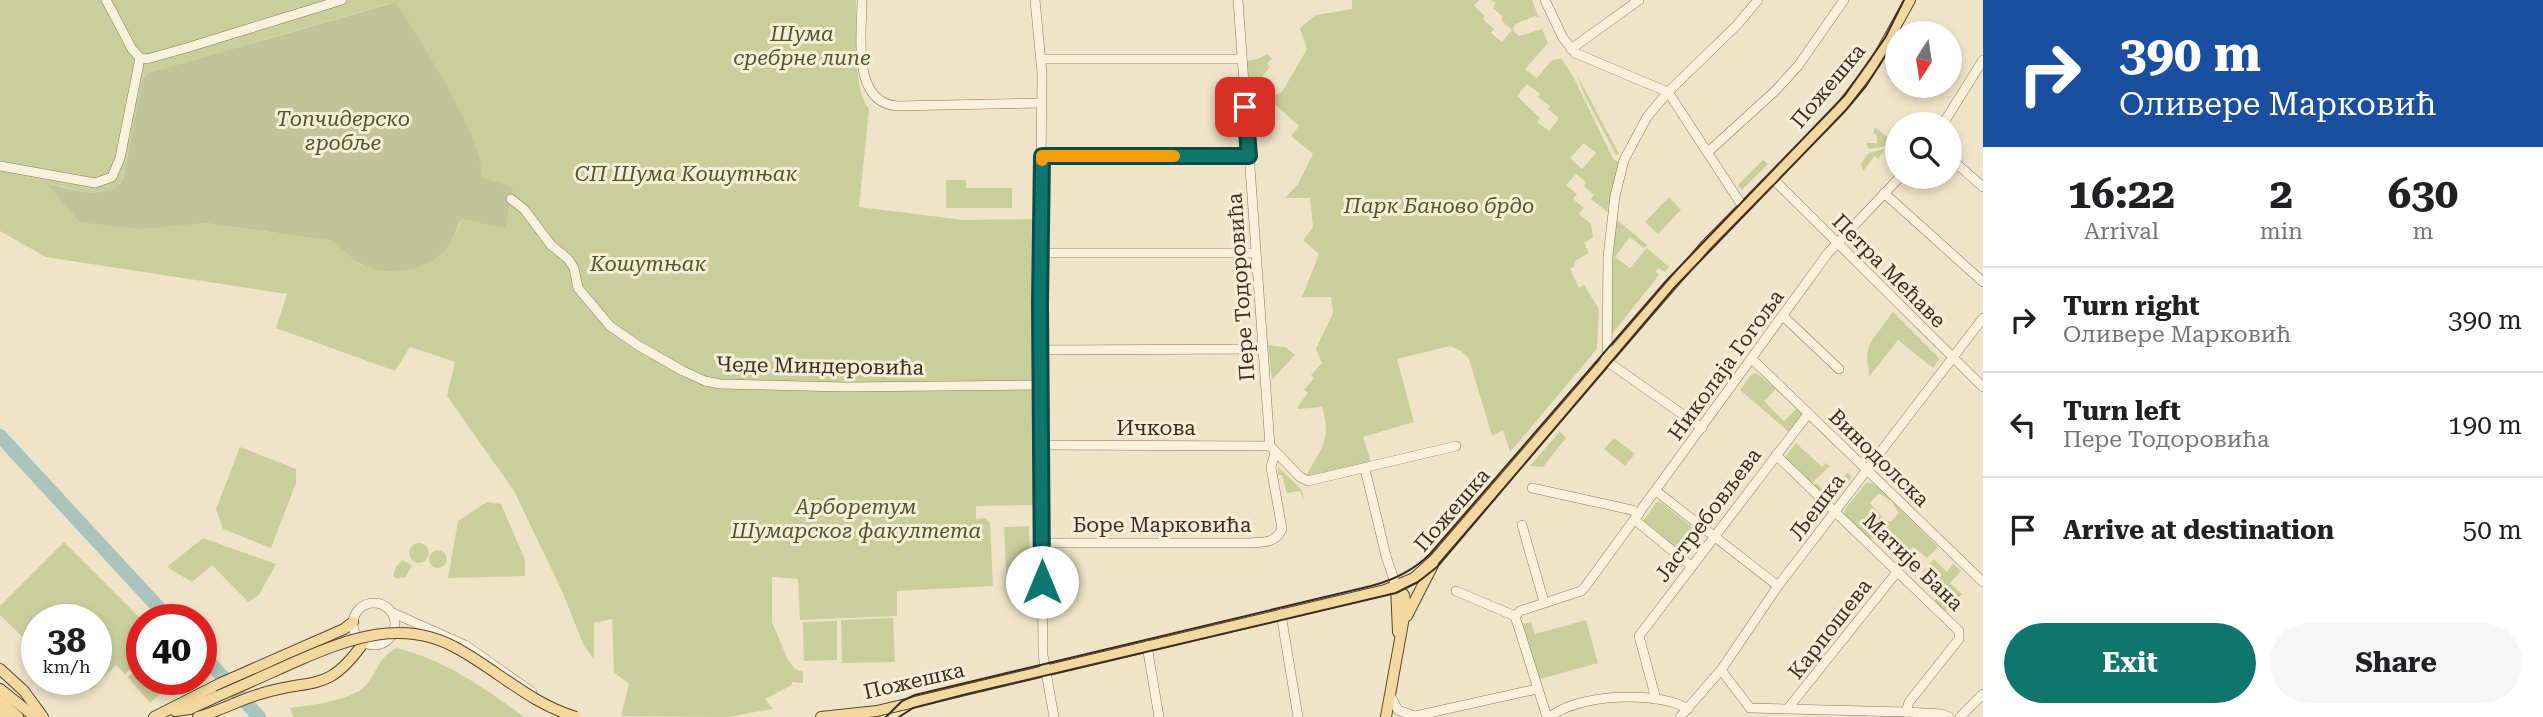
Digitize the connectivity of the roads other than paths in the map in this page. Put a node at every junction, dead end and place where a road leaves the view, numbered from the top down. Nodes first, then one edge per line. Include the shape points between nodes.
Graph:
1 (106, 0) edge
2 (342, 0) edge
3 (862, 0) edge
4 (1035, 0) edge
5 (1238, 0) edge
6 (1545, 0) edge
7 (1639, 0) edge
8 (1758, 0) edge
9 (1844, 0) edge
10 (1910, 0) edge
11 (1571, 49) junction
12 (141, 58) junction
13 (1041, 59) junction
14 (1242, 60) junction
15 (1983, 60) edge
16 (1668, 92) junction
17 (1042, 103) junction
18 (1950, 112) edge
19 (1708, 152) junction
20 (1042, 156) junction
21 (1249, 156) junction
22 (0, 166) edge
23 (1962, 169) edge
24 (1772, 178) junction
25 (1983, 187) edge
26 (1888, 189) edge
27 (1884, 193) junction
28 (511, 198) dead end
29 (1742, 206) junction
30 (1837, 243) junction
31 (1040, 253) junction
32 (1255, 253) junction
33 (1983, 282) edge
34 (1783, 316) junction
35 (1983, 318) edge
36 (1262, 349) junction
37 (1040, 350) junction
38 (1952, 358) junction
39 (1606, 359) junction
40 (1752, 359) junction
41 (1839, 369) dead end
42 (1041, 385) junction
43 (1983, 387) edge
44 (1808, 414) junction
45 (1702, 428) junction
46 (1042, 445) junction
47 (1456, 446) dead end
48 (1272, 450) junction
49 (1776, 455) junction
50 (1365, 469) junction
51 (1867, 471) junction
52 (1532, 488) dead end
53 (1656, 491) junction
54 (1835, 512) junction
55 (1637, 517) junction
56 (1522, 525) dead end
57 (1715, 536) junction
58 (1042, 543) junction
59 (1436, 559) junction
60 (1691, 566) junction
61 (1897, 572) junction
62 (1983, 582) edge
63 (1396, 586) junction
64 (1778, 586) junction
65 (1456, 591) dead end
66 (1544, 602) junction
67 (391, 612) junction
68 (1281, 614) junction
69 (1515, 616) junction
70 (1405, 619) junction
71 (353, 622) junction
72 (432, 629) junction
73 (392, 634) junction
74 (364, 642) junction
75 (1398, 645) junction
76 (1147, 646) junction
77 (0, 669) edge
78 (1044, 670) junction
79 (1721, 670) junction
80 (0, 689) edge
81 (1537, 689) junction
82 (1390, 695) junction
83 (1983, 695) edge
84 (1656, 699) junction
85 (0, 701) edge
86 (1789, 707) junction
87 (1750, 708) junction
88 (1688, 709) junction
89 (0, 712) edge
90 (1906, 712) junction
91 (194, 713) edge
92 (1876, 714) edge
93 (158, 715) edge
94 (1412, 716) edge
95 (6, 717) edge
96 (18, 717) edge
97 (35, 717) edge
98 (43, 717) edge
99 (179, 717) edge
100 (558, 717) edge
101 (576, 717) edge
102 (821, 717) edge
103 (1054, 717) edge
104 (1159, 717) edge
105 (1298, 717) edge
106 (1386, 717) edge
107 (1548, 717) edge
108 (1680, 717) edge
109 (1756, 717) edge
110 (1949, 717) edge
111 (1960, 717) edge

1 - 12 street
2 - 12 street
3 - 17 street via 864,74 870,93 880,102 897,106
4 - 13 street
5 - 14 street, Пере Тодоровића
6 - 11 street
7 - 11 street
8 - 16 street
9 - 19 street via 1776,91
10 - 24 main road, Пожешка via 1854,91
11 - 16 street via 1591,62
12 - 22 street via 112,177 95,183
13 - 14 street
13 - 17 street
14 - 21 street, Пере Тодоровића
15 - 18 street
16 - 19 street
16 - 39 street via 1647,117 1622,165 1608,256
17 - 20 street
19 - 29 street
20 - 21 street
20 - 31 street
21 - 32 street, Пере Тодоровића
23 - 25 street
24 - 29 main road, Пожешка
24 - 30 street, Петра Мећаве
26 - 27 street, Николаја Гогоља
27 - 30 street, Николаја Гогоља
27 - 33 street
28 - 42 street, Чеде Миндеровића via 568,259 578,288 610,326 705,381 845,387
29 - 39 main road, Пожешка
30 - 34 street, Николаја Гогоља
30 - 38 street, Петра Мећаве
31 - 32 street
31 - 37 street
32 - 36 street, Пере Тодоровића
34 - 40 street, Николаја Гогоља
34 - 41 street
35 - 38 street, Љешка
36 - 37 street
36 - 48 street, Пере Тодоровића
37 - 42 street
38 - 43 street, Петра Мећаве
38 - 51 street, Љешка
39 - 45 street
39 - 59 main road, Пожешка
40 - 44 street, Винодолска
40 - 45 street, Николаја Гогоља
42 - 46 street
44 - 49 street, Јастребовљева
44 - 51 street, Винодолска
45 - 53 street, Николаја Гогоља
46 - 48 street, Ичкова
46 - 58 street
47 - 50 street
48 - 50 street via 1308,481
48 - 58 street, Боре Марковића via 1282,529 1272,540
49 - 54 street, Матије Бана
49 - 57 street, Јастребовљева
50 - 63 street
51 - 54 street, Љешка
51 - 62 street, Винодолска
52 - 55 street via 1632,510
53 - 55 street, Николаја Гогоља
53 - 57 street
54 - 61 street, Матије Бана
54 - 64 street, Љешка
55 - 60 street
55 - 66 street, Николаја Гогоља via 1581,591
56 - 66 street
57 - 60 street, Јастребовљева
57 - 64 street
58 - 78 street
59 - 63 main road, Пожешка
59 - 70 main road
60 - 84 street, Јастребовљева via 1639,640
61 - 86 street, Карпошева
61 - 90 street, Матије Бана via 1959,631 1959,639
63 - 68 main road, Пожешка
63 - 70 main road via 1406,598
63 - 75 main road
64 - 79 street, Љешка
65 - 69 street
66 - 69 street
67 - 71 street via 381,604 369,603 357,611
67 - 72 street
67 - 73 street
68 - 76 main road, Пожешка
68 - 105 street
69 - 81 street
70 - 75 main road
71 - 74 street
71 - 93 main road
72 - 73 street via 408,626
72 - 100 street via 500,668
73 - 74 street via 382,643
74 - 91 main road via 339,672 317,683
75 - 82 main road
76 - 78 main road, Пожешка
76 - 104 street
77 - 98 main road
78 - 102 main road, Пожешка via 877,711
78 - 103 street
79 - 87 street
79 - 88 street, Љешка
80 - 97 main road
81 - 94 street
81 - 107 street
82 - 94 street via 1398,710
82 - 106 main road
83 - 111 street
84 - 88 street
84 - 107 street via 1604,698
85 - 96 main road
86 - 87 street
86 - 92 street
87 - 109 street
88 - 108 street, Љешка
89 - 95 main road
90 - 92 street
90 - 110 street
91 - 93 main road
91 - 99 main road
91 - 101 main road, bridge via 332,646 365,635 398,632 450,644 538,701

